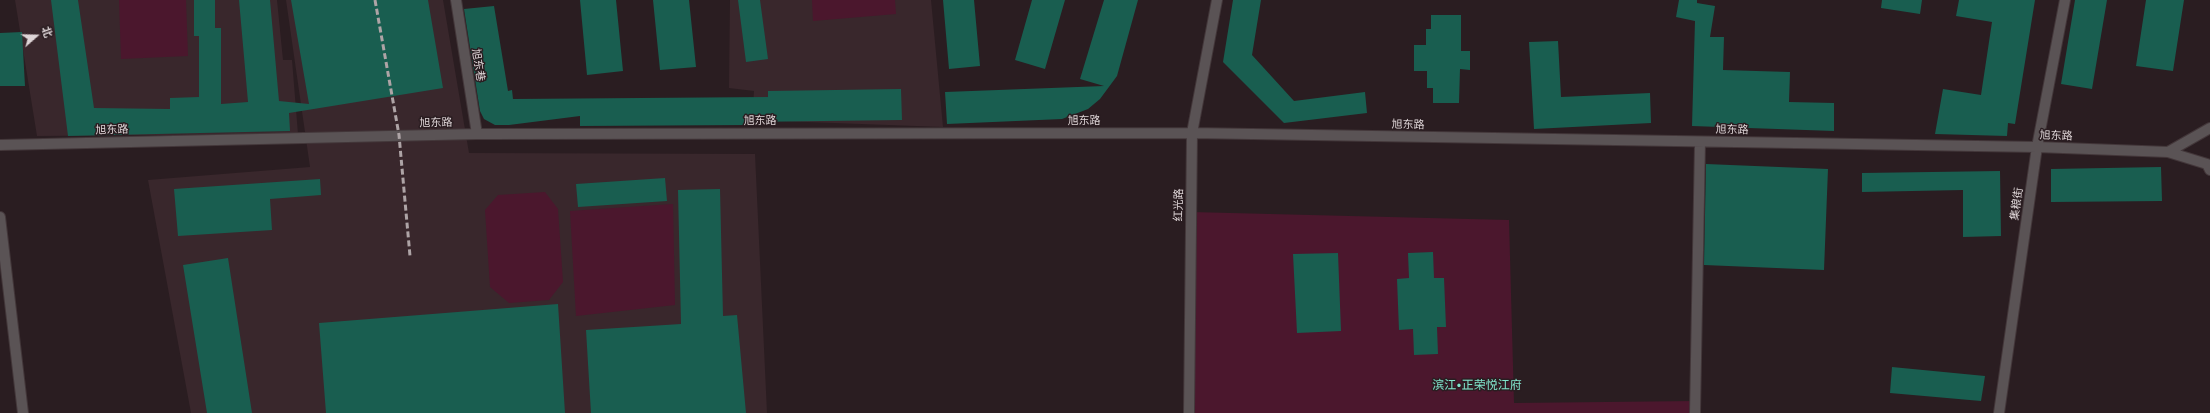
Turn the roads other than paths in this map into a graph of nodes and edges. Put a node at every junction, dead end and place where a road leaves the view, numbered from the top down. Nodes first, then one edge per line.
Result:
1 (456, 0) edge
2 (1217, 0) edge
3 (2065, 0) edge
4 (2210, 128) edge
5 (1192, 133) junction
6 (477, 134) junction
7 (1700, 142) junction
8 (0, 145) edge
9 (2037, 147) junction
10 (2168, 152) junction
11 (2210, 170) edge
12 (0, 217) edge
13 (23, 413) edge
14 (1189, 413) edge
15 (1695, 413) edge
16 (1999, 413) edge

1 - 6 street, 旭东巷
2 - 5 street, 红光路
3 - 9 street, 集粮街
4 - 10 street
5 - 6 street, 旭东路
5 - 7 street, 旭东路
5 - 14 street, 红光路
6 - 8 street, 旭东路
7 - 9 street, 旭东路
7 - 15 street
9 - 10 street, 旭东路
9 - 16 street, 集粮街
10 - 11 street, 旭东路
12 - 13 street

